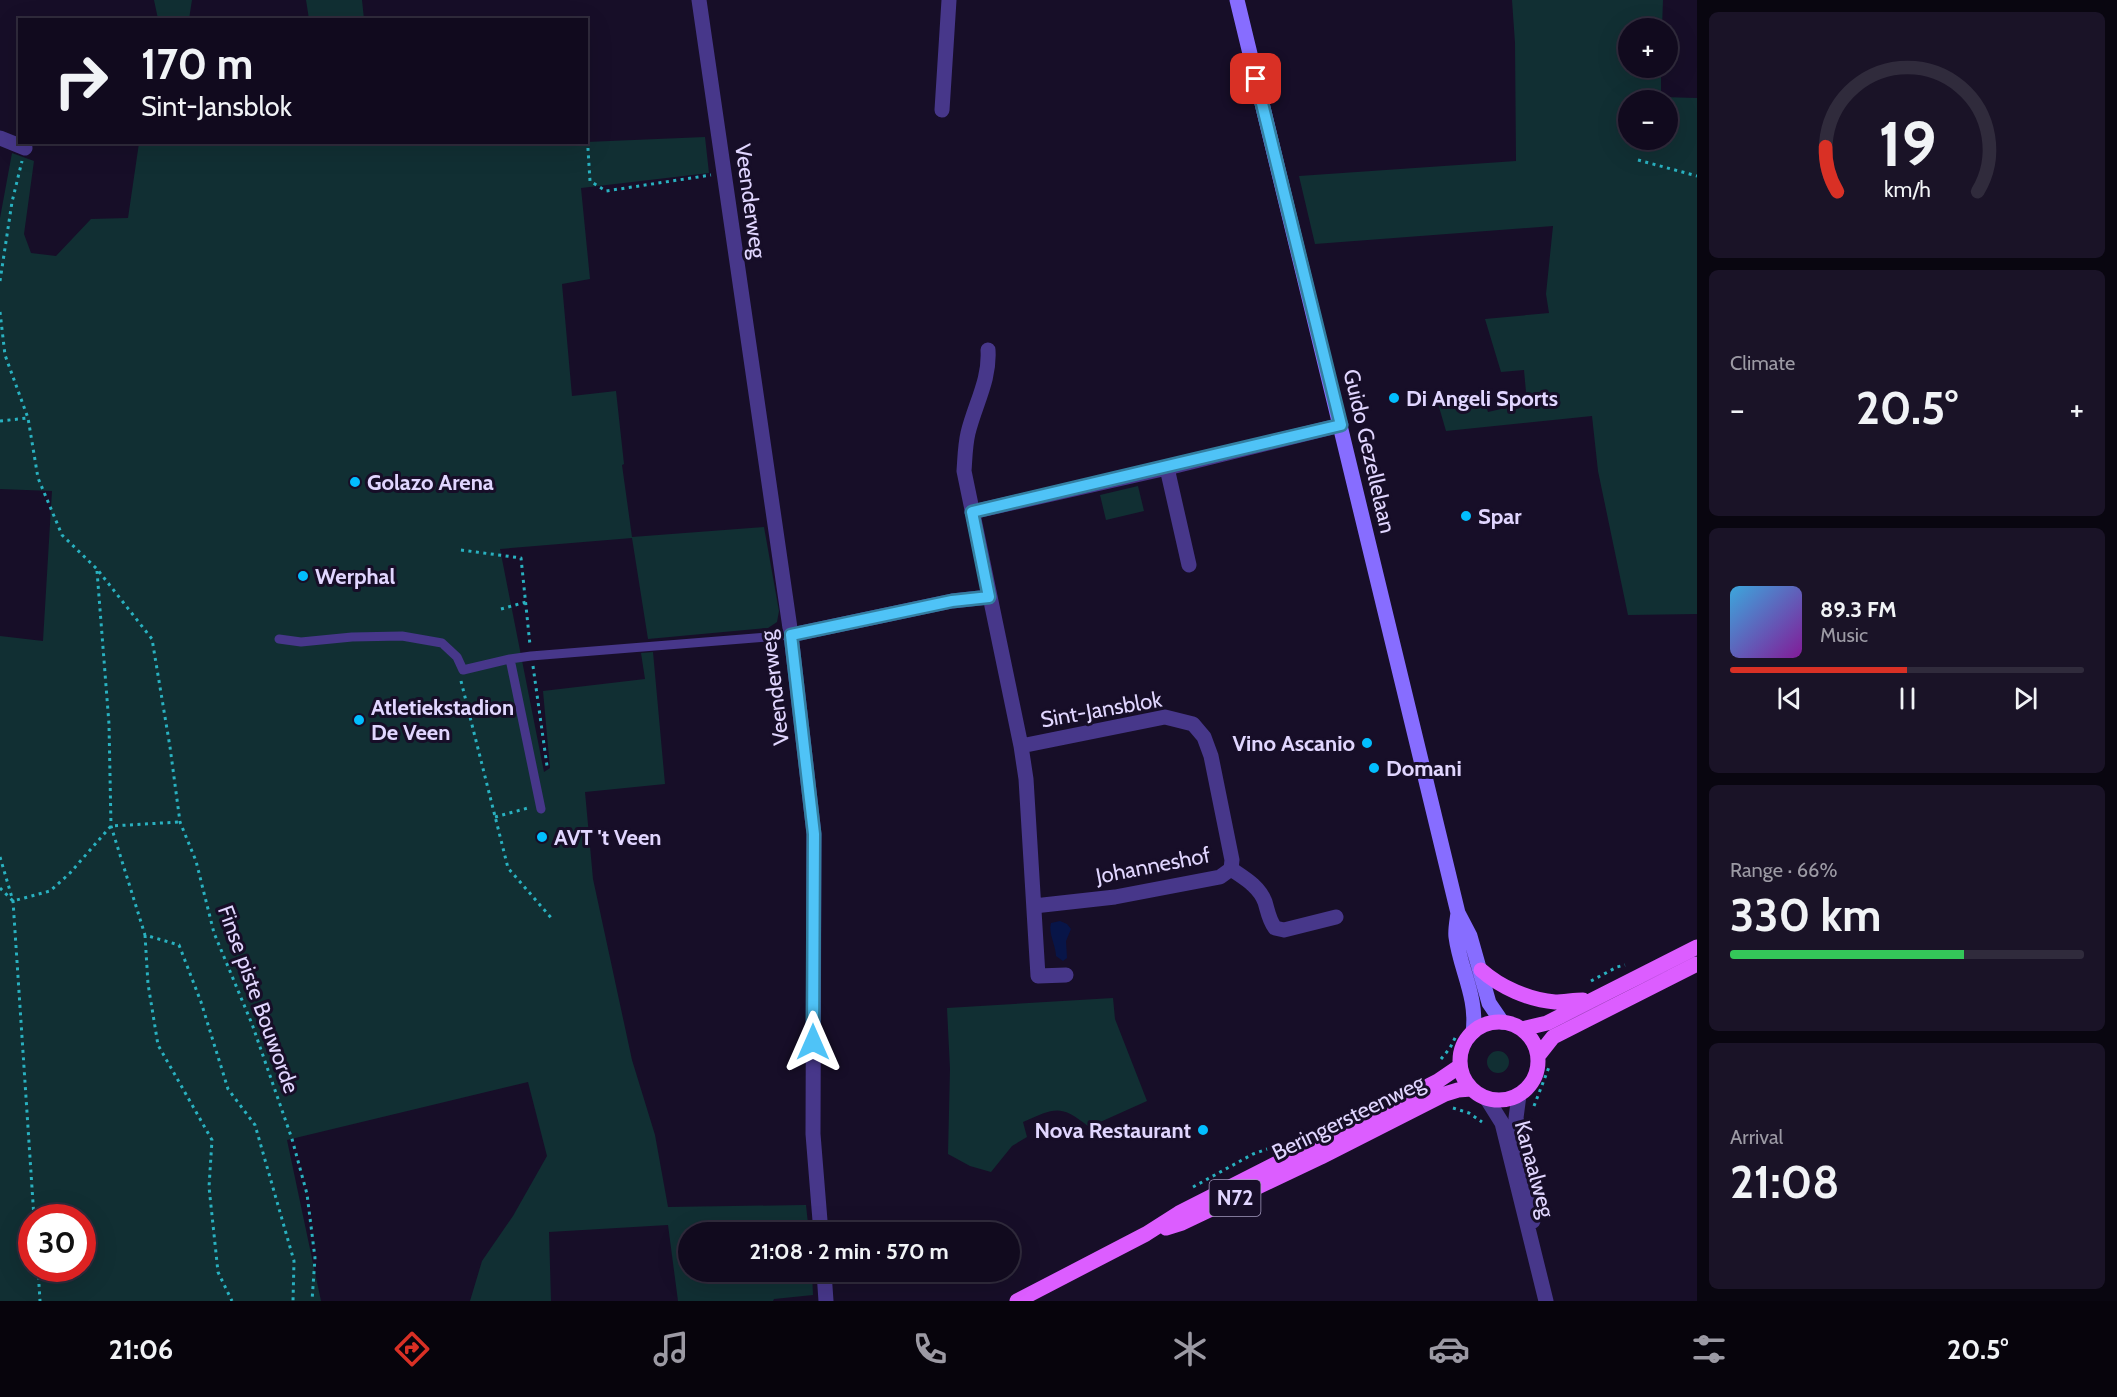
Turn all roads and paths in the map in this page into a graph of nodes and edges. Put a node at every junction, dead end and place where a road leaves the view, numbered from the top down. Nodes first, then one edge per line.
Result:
1 (699, 0) edge
2 (949, 0) edge
3 (1237, 0) edge
4 (942, 110) dead end
5 (0, 138) edge
6 (588, 144) edge
7 (25, 147) joint
8 (1638, 160) dead end
9 (724, 174) junction
10 (1697, 176) edge
11 (0, 281) edge
12 (0, 312) edge
13 (988, 350) dead end
14 (28, 418) junction
15 (0, 421) edge
16 (1341, 425) junction
17 (1167, 468) junction
18 (972, 512) junction
19 (461, 550) dead end
20 (1189, 566) dead end
21 (97, 569) junction
22 (989, 597) junction
23 (525, 602) junction
24 (501, 609) dead end
25 (791, 635) junction
26 (279, 639) dead end
27 (531, 656) junction
28 (510, 658) junction
29 (463, 670) junction
30 (1021, 746) junction
31 (547, 766) dead end
32 (1219, 786) joint
33 (524, 809) dead end
34 (541, 809) dead end
35 (495, 817) junction
36 (180, 822) junction
37 (111, 826) junction
38 (0, 857) edge
39 (1231, 869) junction
40 (0, 888) edge
41 (13, 901) junction
42 (1034, 906) junction
43 (1458, 913) junction
44 (1336, 917) dead end
45 (553, 920) dead end
46 (145, 935) junction
47 (1697, 947) edge
48 (1697, 964) edge
49 (1626, 965) dead end
50 (1481, 970) junction
51 (1066, 975) dead end
52 (1589, 982) dead end
53 (1592, 1000) junction
54 (1502, 1022) junction
55 (1522, 1029) junction
56 (1473, 1032) junction
57 (1538, 1056) junction
58 (1460, 1066) junction
59 (1471, 1089) junction
60 (1519, 1095) junction
61 (1486, 1099) junction
62 (33, 1204) edge
63 (820, 1222) edge
64 (1146, 1234) junction
65 (1536, 1254) junction
66 (39, 1282) edge
67 (825, 1282) edge
68 (40, 1301) edge
69 (232, 1301) edge
70 (293, 1301) edge
71 (312, 1301) edge
72 (826, 1301) edge
73 (1017, 1301) edge
74 (1546, 1301) edge

1 - 9 street, Veenderweg
2 - 4 street
3 - 16 main road, Guido Gezellelaan
5 - 7 street
6 - 9 path
7 - 11 path
8 - 10 path
9 - 25 street, Veenderweg
12 - 14 path
13 - 18 street, Sint-Jansblok
14 - 15 path
14 - 21 path
16 - 17 street
16 - 43 main road, Guido Gezellelaan
17 - 18 street
17 - 20 street
18 - 22 street, Sint-Jansblok
19 - 23 path
21 - 36 path, Finse piste Bouworde
21 - 37 path
22 - 25 street
22 - 30 street, Sint-Jansblok
23 - 24 path
23 - 27 path
25 - 27 lane
25 - 63 street, Veenderweg
26 - 29 lane
27 - 28 lane
27 - 31 path
28 - 29 lane
28 - 34 lane
29 - 35 path
30 - 32 street, Sint-Jansblok
30 - 42 street, Sint-Jansblok
32 - 39 street, Johanneshof
33 - 35 path
35 - 45 path
36 - 37 path
36 - 71 path, Finse piste Bouworde
37 - 41 path
37 - 46 path
38 - 41 path
39 - 42 street, Johanneshof
39 - 44 street
40 - 41 path
41 - 62 path
42 - 51 street
43 - 50 main road, Guido Gezellelaan
43 - 56 main road, Guido Gezellelaan
46 - 69 path
46 - 70 path
47 - 53 main road
48 - 57 main road
49 - 52 path
50 - 53 main road
50 - 54 main road, Guido Gezellelaan
53 - 55 main road
54 - 55 main road
54 - 56 main road
55 - 57 main road
56 - 58 main road
57 - 60 main road
58 - 59 main road
58 - 64 main road, Beringersteenweg / N72
59 - 61 main road
59 - 64 main road, Beringersteenweg / N72
60 - 61 main road
60 - 65 street, Kanaalweg
61 - 65 street, Kanaalweg
64 - 73 main road, Beringersteenweg / N72
65 - 74 street, Kanaalweg
66 - 68 path
67 - 72 street

